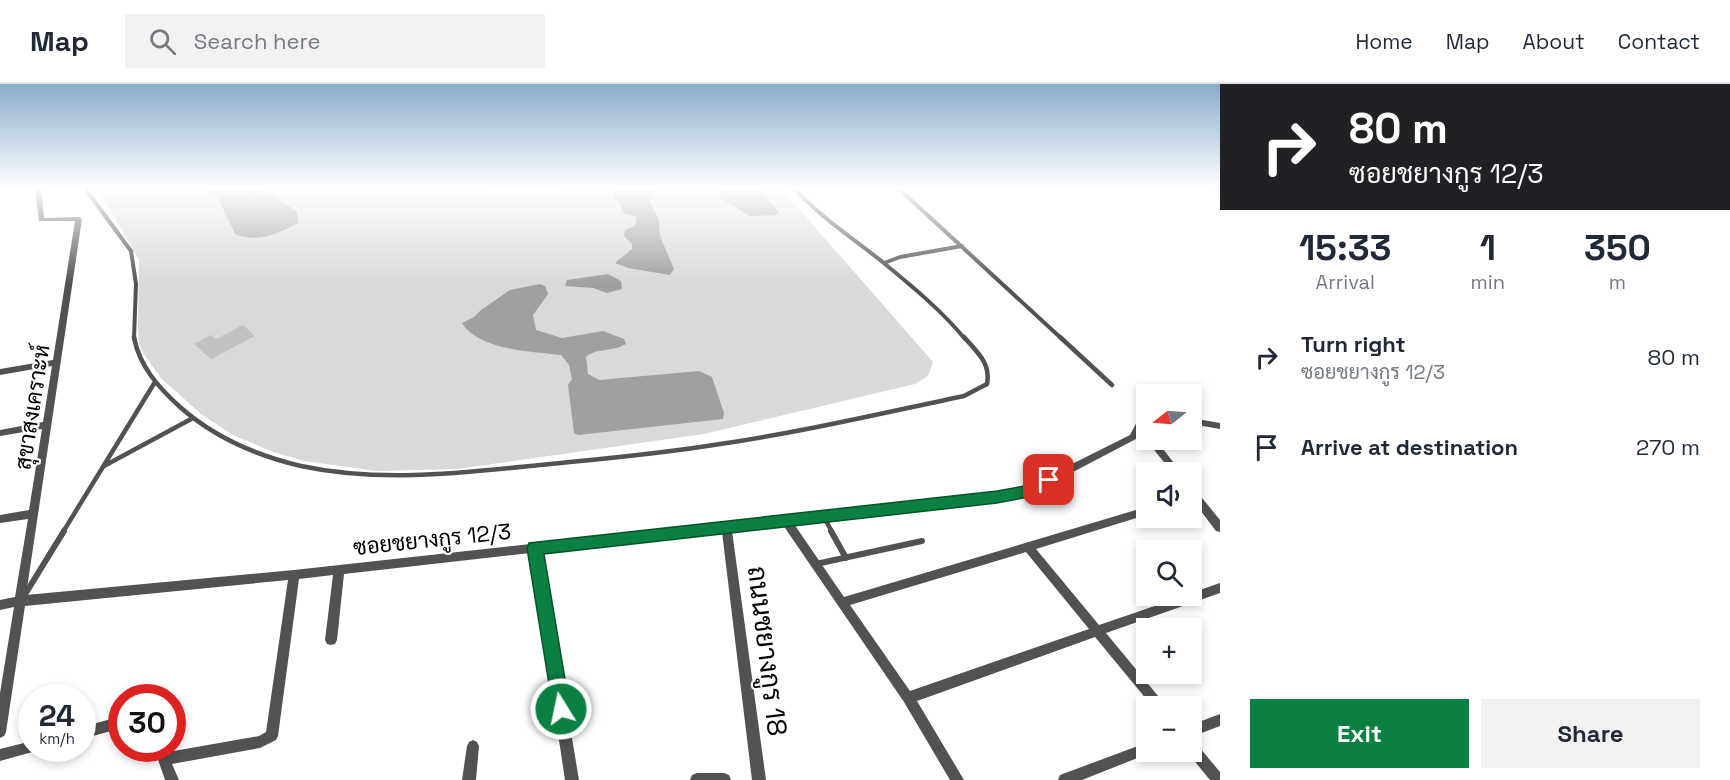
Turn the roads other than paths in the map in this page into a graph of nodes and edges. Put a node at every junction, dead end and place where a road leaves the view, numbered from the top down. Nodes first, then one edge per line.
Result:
1 (79, 219) edge
2 (108, 219) edge
3 (826, 219) edge
4 (933, 219) edge
5 (962, 246) junction
6 (884, 263) junction
7 (58, 362) junction
8 (0, 372) edge
9 (155, 382) junction
10 (1112, 385) dead end
11 (193, 418) junction
12 (1202, 423) edge
13 (47, 425) junction
14 (1220, 426) edge
15 (0, 433) edge
16 (1136, 435) edge
17 (1159, 450) edge
18 (1169, 462) edge
19 (102, 467) junction
20 (1202, 507) edge
21 (33, 514) junction
22 (1136, 514) edge
23 (824, 517) junction
24 (0, 519) edge
25 (786, 521) junction
26 (726, 527) junction
27 (1220, 528) edge
28 (922, 541) dead end
29 (1028, 547) junction
30 (535, 548) junction
31 (846, 558) junction
32 (816, 564) junction
33 (339, 569) junction
34 (294, 575) junction
35 (1220, 588) edge
36 (21, 601) junction
37 (843, 602) junction
38 (0, 605) edge
39 (1098, 632) junction
40 (331, 640) dead end
41 (1151, 696) edge
42 (908, 698) junction
43 (1220, 720) edge
44 (1, 726) edge
45 (1202, 727) edge
46 (473, 747) dead end
47 (18, 750) edge
48 (186, 751) edge
49 (1136, 753) edge
50 (0, 755) edge
51 (1202, 760) edge
52 (166, 762) edge
53 (172, 780) edge
54 (469, 780) edge
55 (572, 780) edge
56 (697, 780) edge
57 (724, 780) edge
58 (759, 780) edge
59 (957, 780) edge
60 (1065, 780) edge
61 (1218, 780) edge

1 - 7 street, สุขาสงเคราะห์
2 - 9 lane
3 - 6 lane
4 - 5 lane
5 - 6 lane
5 - 10 lane
6 - 11 lane
7 - 8 street
7 - 13 street, สุขาสงเคราะห์
9 - 11 lane
9 - 19 lane
11 - 19 lane
12 - 14 street
13 - 15 street
13 - 21 street, สุขาสงเคราะห์
16 - 23 street, ซอยชยางกูร 12/3
17 - 18 street
19 - 36 lane
20 - 27 street
21 - 24 street
21 - 36 street, สุขาสงเคราะห์
22 - 29 street
23 - 25 street, ซอยชยางกูร 12/3
23 - 31 lane
25 - 26 street, ซอยชยางกูร 12/3
25 - 32 street
26 - 30 street, ซอยชยางกูร 12/3
26 - 58 street, ถนนชยางกูร 18
28 - 31 lane
29 - 37 street
29 - 39 street
30 - 33 street, ซอยชยางกูร 12/3
30 - 55 street
31 - 32 lane
32 - 37 street
33 - 34 street, ซอยชยางกูร 12/3
33 - 40 street
34 - 36 street, ซอยชยางกูร 12/3
34 - 48 street
35 - 39 street
36 - 38 street, ซอยชยางกูร 12/3
36 - 44 street, สุขาสงเคราะห์
37 - 42 street
39 - 41 street
39 - 42 street
42 - 59 street
43 - 45 street
46 - 54 street
47 - 50 street
49 - 60 street
51 - 61 street
52 - 53 street
56 - 57 street

